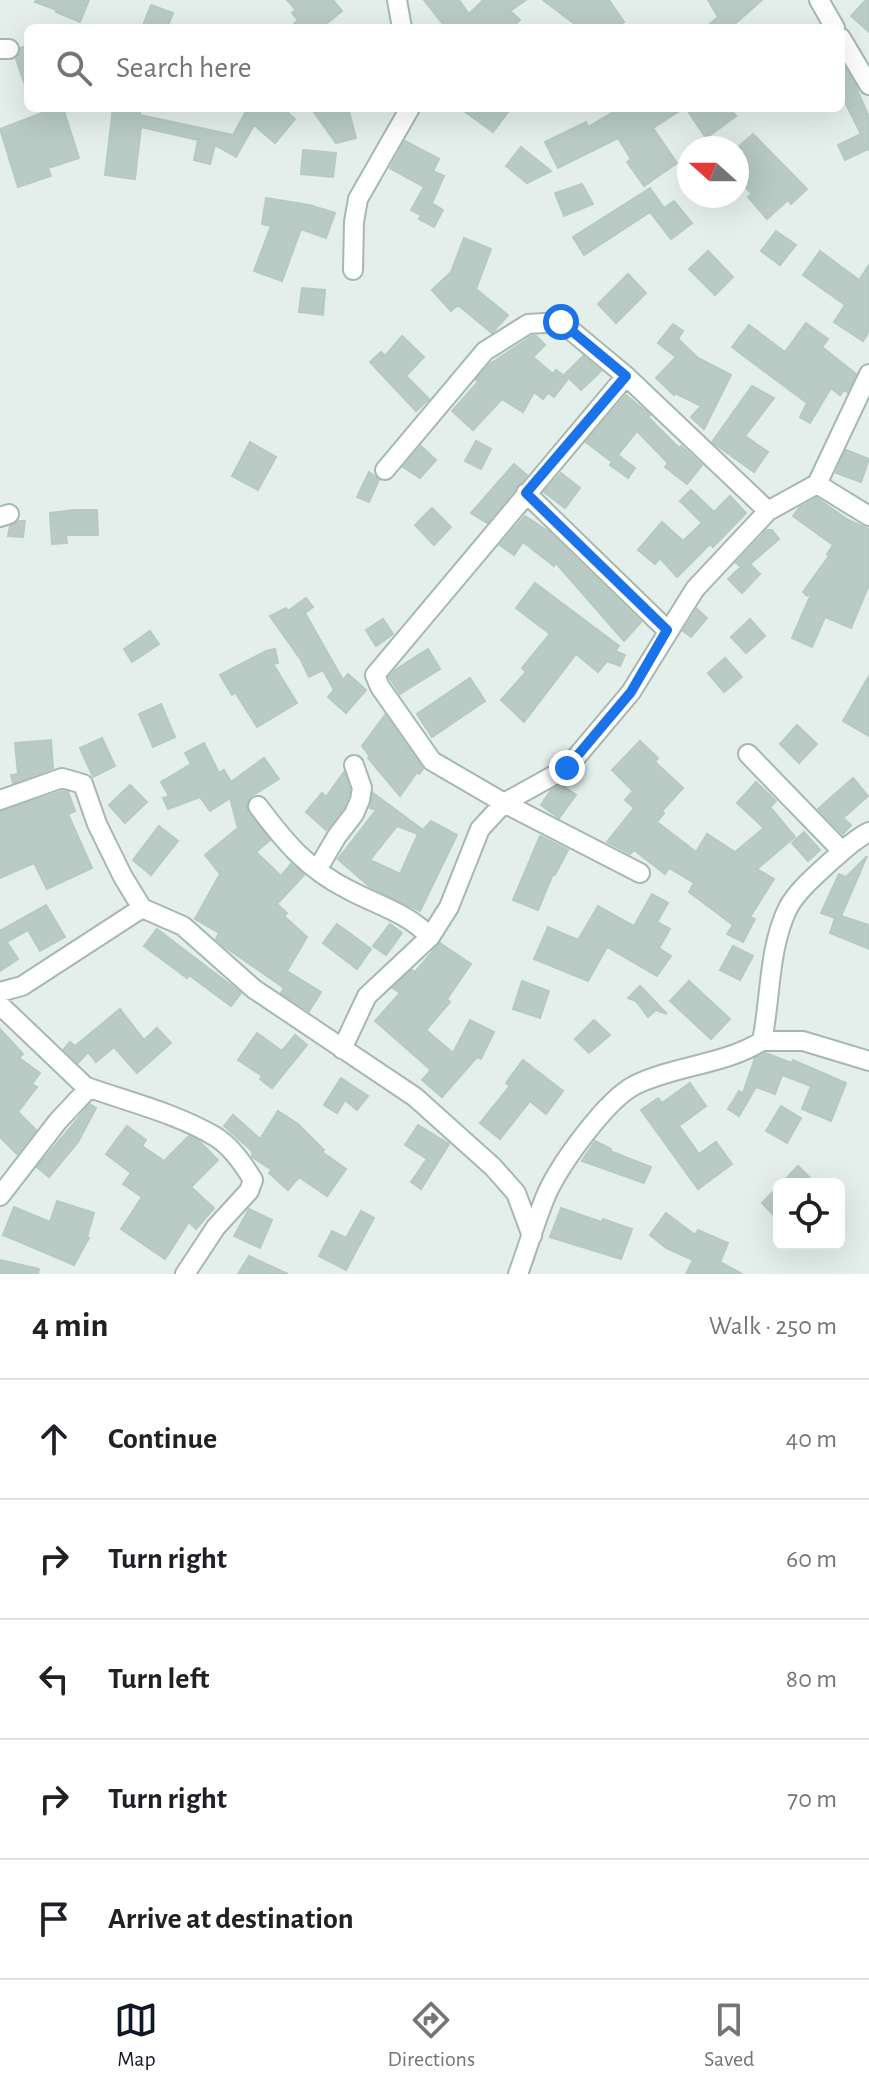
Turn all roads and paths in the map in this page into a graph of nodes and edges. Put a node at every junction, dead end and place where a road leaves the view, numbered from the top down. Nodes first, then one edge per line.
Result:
1 (397, 0) edge
2 (819, 0) edge
3 (401, 24) edge
4 (833, 24) edge
5 (845, 45) edge
6 (869, 85) edge
7 (408, 112) edge
8 (353, 270) dead end
9 (869, 374) edge
10 (626, 376) junction
11 (385, 470) dead end
12 (817, 484) junction
13 (526, 493) junction
14 (768, 511) junction
15 (869, 516) edge
16 (667, 630) junction
17 (748, 754) dead end
18 (354, 765) dead end
19 (0, 800) edge
20 (504, 803) junction
21 (258, 806) dead end
22 (869, 832) edge
23 (842, 851) junction
24 (317, 870) junction
25 (640, 873) dead end
26 (142, 908) junction
27 (430, 937) junction
28 (0, 992) edge
29 (0, 1005) edge
30 (762, 1041) junction
31 (342, 1049) junction
32 (869, 1061) edge
33 (87, 1087) junction
34 (0, 1196) edge
35 (532, 1236) junction
36 (185, 1274) edge
37 (518, 1274) edge

1 - 3 street
2 - 4 street
5 - 6 street
7 - 8 street
9 - 12 street
10 - 11 street
10 - 13 street
10 - 14 street
12 - 14 street
12 - 15 street
13 - 16 street
13 - 20 street
14 - 16 street
16 - 20 street
17 - 23 street
18 - 24 street
19 - 26 street
20 - 25 street
20 - 27 street
21 - 24 street
22 - 23 street
23 - 30 street
24 - 27 street
26 - 28 street
26 - 31 street
27 - 31 street
29 - 33 street
30 - 32 street
30 - 35 street
31 - 35 street
33 - 34 street
33 - 36 street
35 - 37 street

